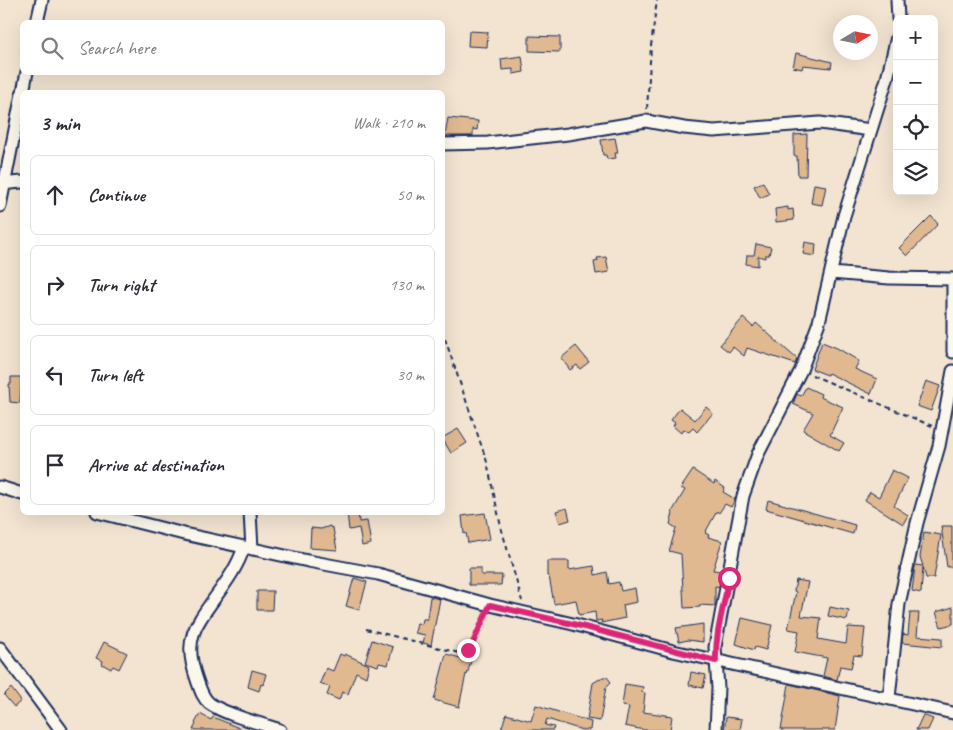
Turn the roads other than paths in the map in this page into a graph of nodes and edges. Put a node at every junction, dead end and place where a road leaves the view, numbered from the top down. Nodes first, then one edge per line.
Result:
1 (42, 0) edge
2 (896, 0) edge
3 (898, 15) edge
4 (37, 20) edge
5 (893, 54) edge
6 (26, 75) edge
7 (24, 90) edge
8 (20, 107) edge
9 (871, 130) junction
10 (445, 144) edge
11 (20, 182) edge
12 (3, 184) edge
13 (0, 206) edge
14 (832, 273) junction
15 (953, 279) edge
16 (953, 352) edge
17 (953, 371) edge
18 (0, 487) edge
19 (20, 493) edge
20 (110, 515) edge
21 (250, 515) edge
22 (248, 548) junction
23 (0, 648) edge
24 (716, 661) junction
25 (889, 698) junction
26 (953, 713) edge
27 (61, 730) edge
28 (280, 730) edge
29 (716, 730) edge

1 - 4 street
2 - 3 street
5 - 9 street
6 - 7 street
8 - 12 street
9 - 10 street
9 - 14 street
11 - 12 street
12 - 13 street
14 - 15 street
14 - 24 street
15 - 16 street
17 - 25 street
18 - 19 street
20 - 22 street
21 - 22 street
22 - 24 street
22 - 28 street
23 - 27 street
24 - 25 street
24 - 29 street
25 - 26 street

